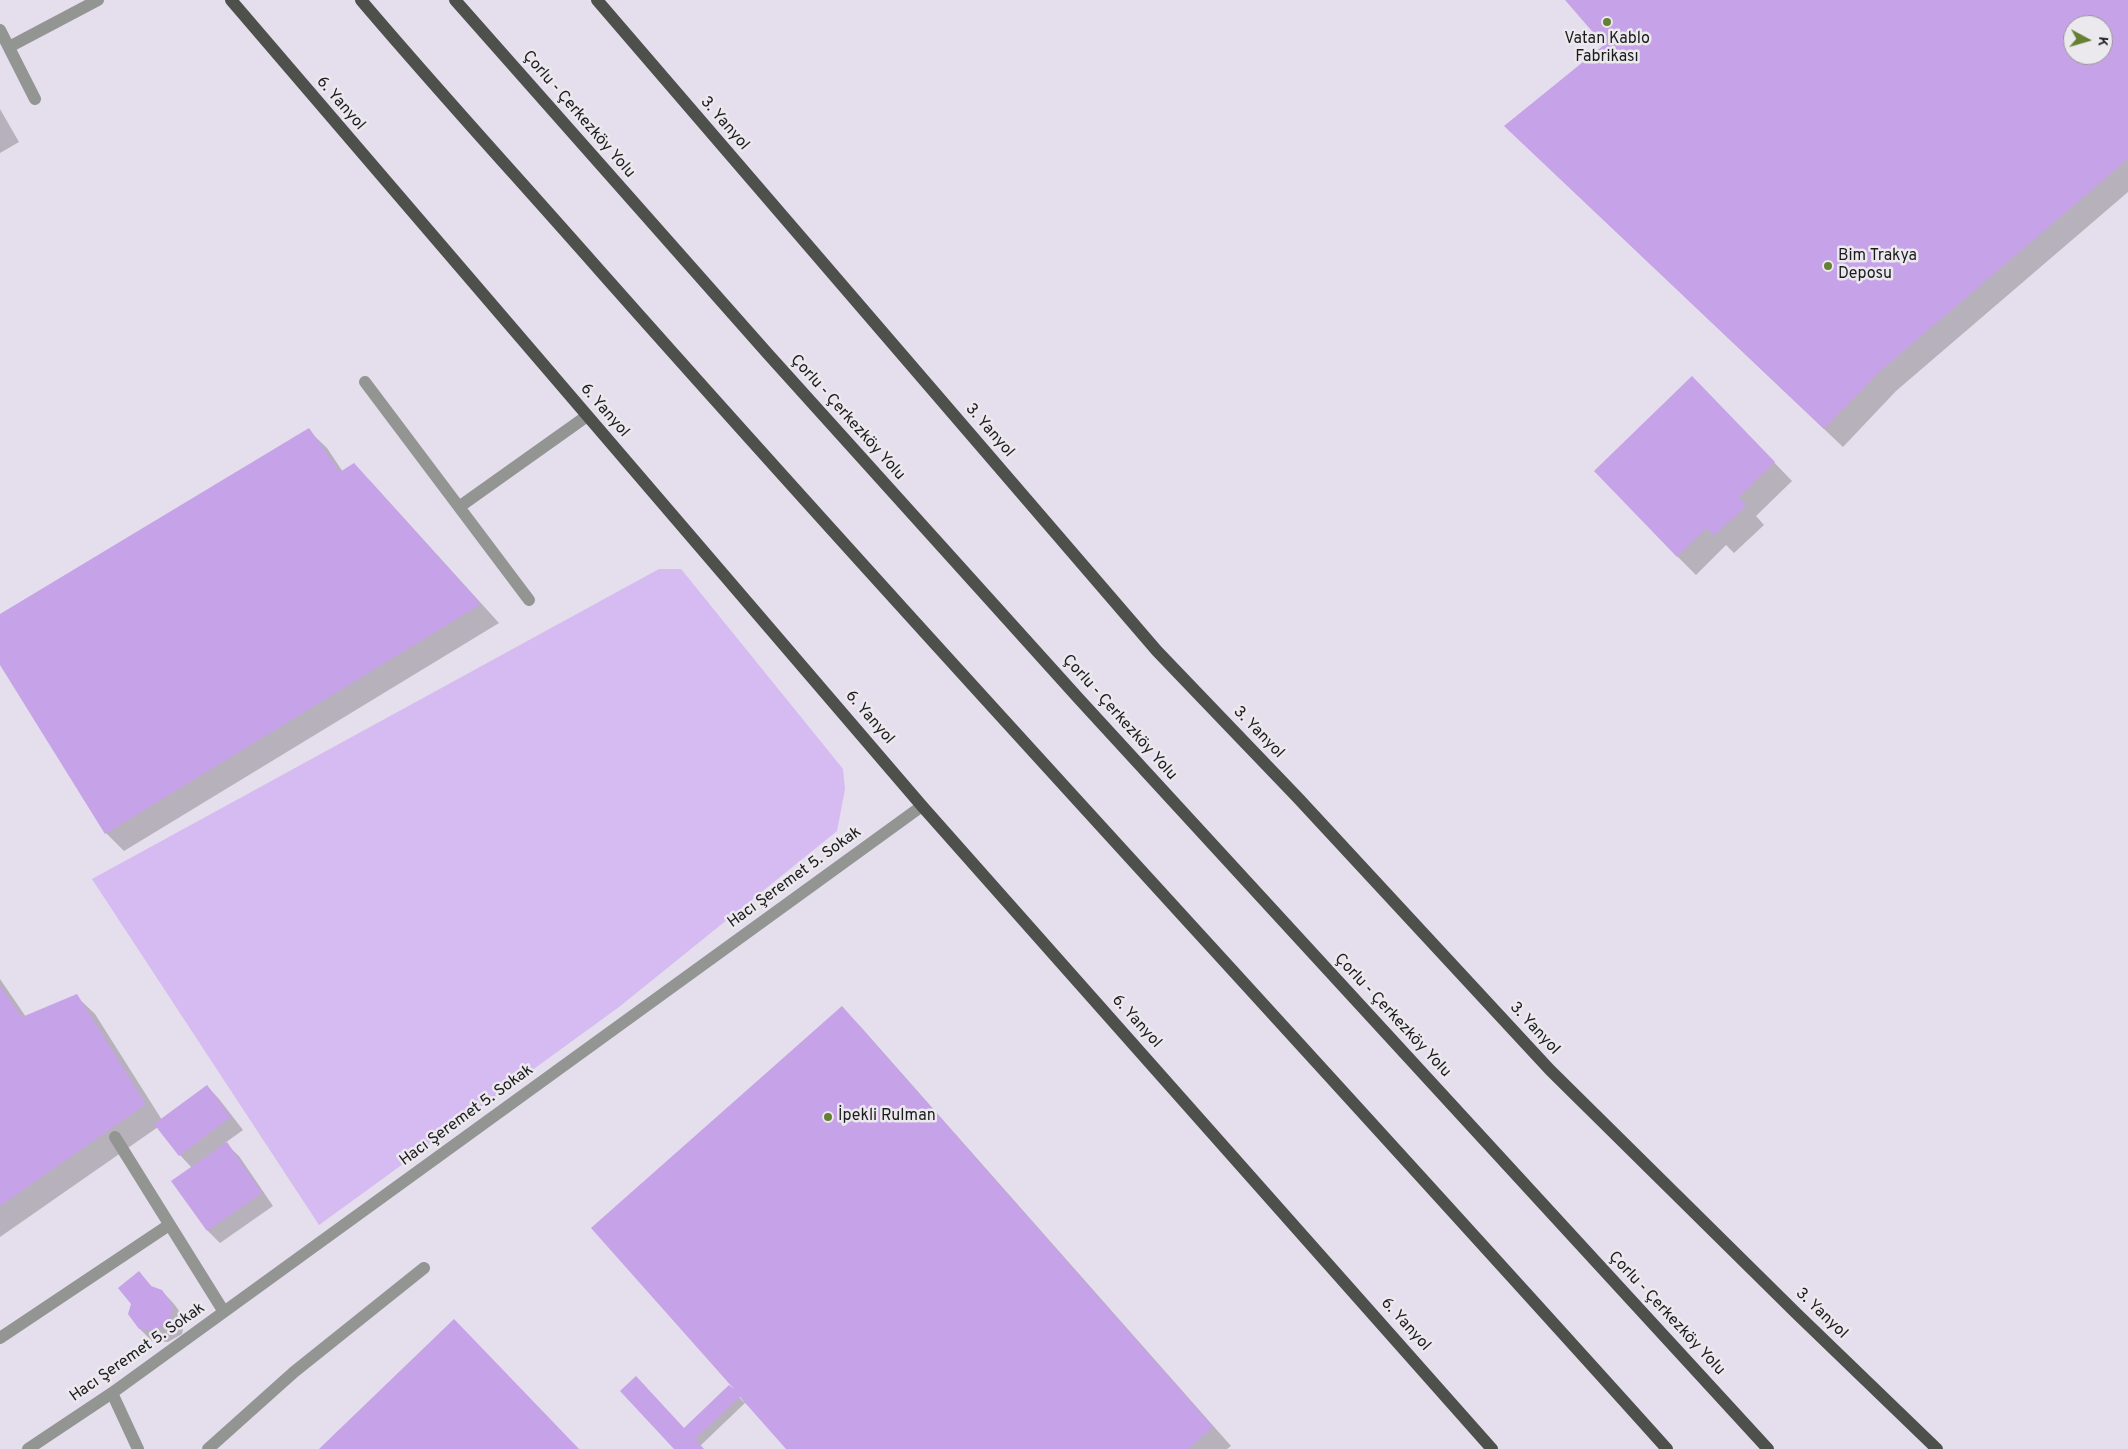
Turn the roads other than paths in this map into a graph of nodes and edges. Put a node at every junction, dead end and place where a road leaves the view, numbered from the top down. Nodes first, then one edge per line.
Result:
1 (98, 0) edge
2 (230, 0) edge
3 (361, 0) edge
4 (455, 0) edge
5 (597, 0) edge
6 (0, 30) edge
7 (9, 48) junction
8 (35, 99) dead end
9 (365, 382) dead end
10 (587, 416) junction
11 (459, 507) junction
12 (529, 600) dead end
13 (922, 806) junction
14 (115, 1137) dead end
15 (169, 1225) junction
16 (424, 1268) dead end
17 (224, 1312) junction
18 (0, 1338) edge
19 (112, 1393) junction
20 (28, 1449) edge
21 (138, 1449) edge
22 (208, 1449) edge
23 (1492, 1449) edge
24 (1667, 1449) edge
25 (1768, 1449) edge
26 (1937, 1449) edge

1 - 7 street
2 - 10 main road, 6. Yanyol
3 - 24 main road
4 - 25 main road, Çorlu - Çerkezköy Yolu
5 - 26 main road, 3. Yanyol
6 - 7 street
7 - 8 street
9 - 11 street
10 - 11 street
10 - 13 main road, 6. Yanyol
11 - 12 street
13 - 17 street, Hacı Şeremet 5. Sokak
13 - 23 main road, 6. Yanyol
14 - 15 street
15 - 17 street
15 - 18 street
16 - 22 street
17 - 19 street, Hacı Şeremet 5. Sokak
19 - 20 street, Hacı Şeremet 5. Sokak
19 - 21 street

